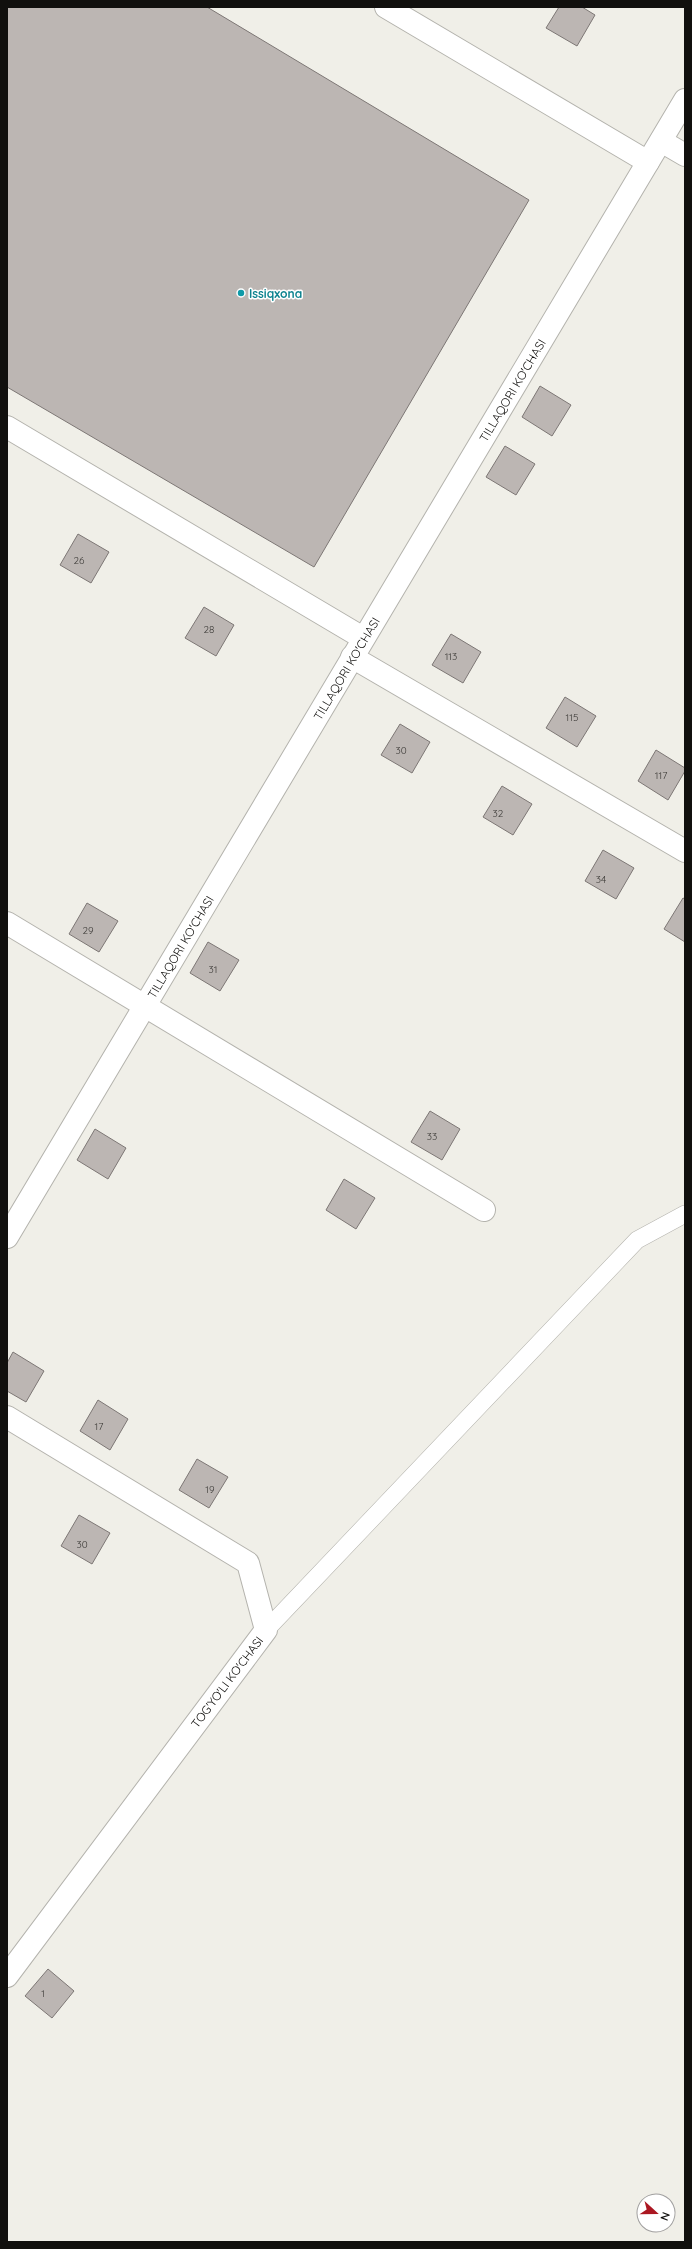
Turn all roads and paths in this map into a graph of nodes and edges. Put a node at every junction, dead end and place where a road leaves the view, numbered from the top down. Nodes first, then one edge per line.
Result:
1 (386, 7) edge
2 (685, 100) edge
3 (661, 141) junction
4 (685, 155) edge
5 (648, 162) junction
6 (7, 427) edge
7 (364, 638) junction
8 (352, 657) junction
9 (685, 851) edge
10 (7, 923) edge
11 (144, 1005) junction
12 (484, 1210) dead end
13 (685, 1214) edge
14 (7, 1237) edge
15 (7, 1417) edge
16 (266, 1630) junction
17 (7, 1976) edge

1 - 5 street
2 - 3 street, TILLAQORI KO'CHASI
3 - 4 street
3 - 5 street, TILLAQORI KO'CHASI
5 - 7 street, TILLAQORI KO'CHASI
6 - 7 street
7 - 8 street, TILLAQORI KO'CHASI
8 - 9 street
8 - 11 street, TILLAQORI KO'CHASI
10 - 11 street
11 - 12 street
11 - 14 street, TILLAQORI KO'CHASI
13 - 16 lane
15 - 16 street, TOG'YO'LI KO'CHASI
16 - 17 street, TOG'YO'LI KO'CHASI

